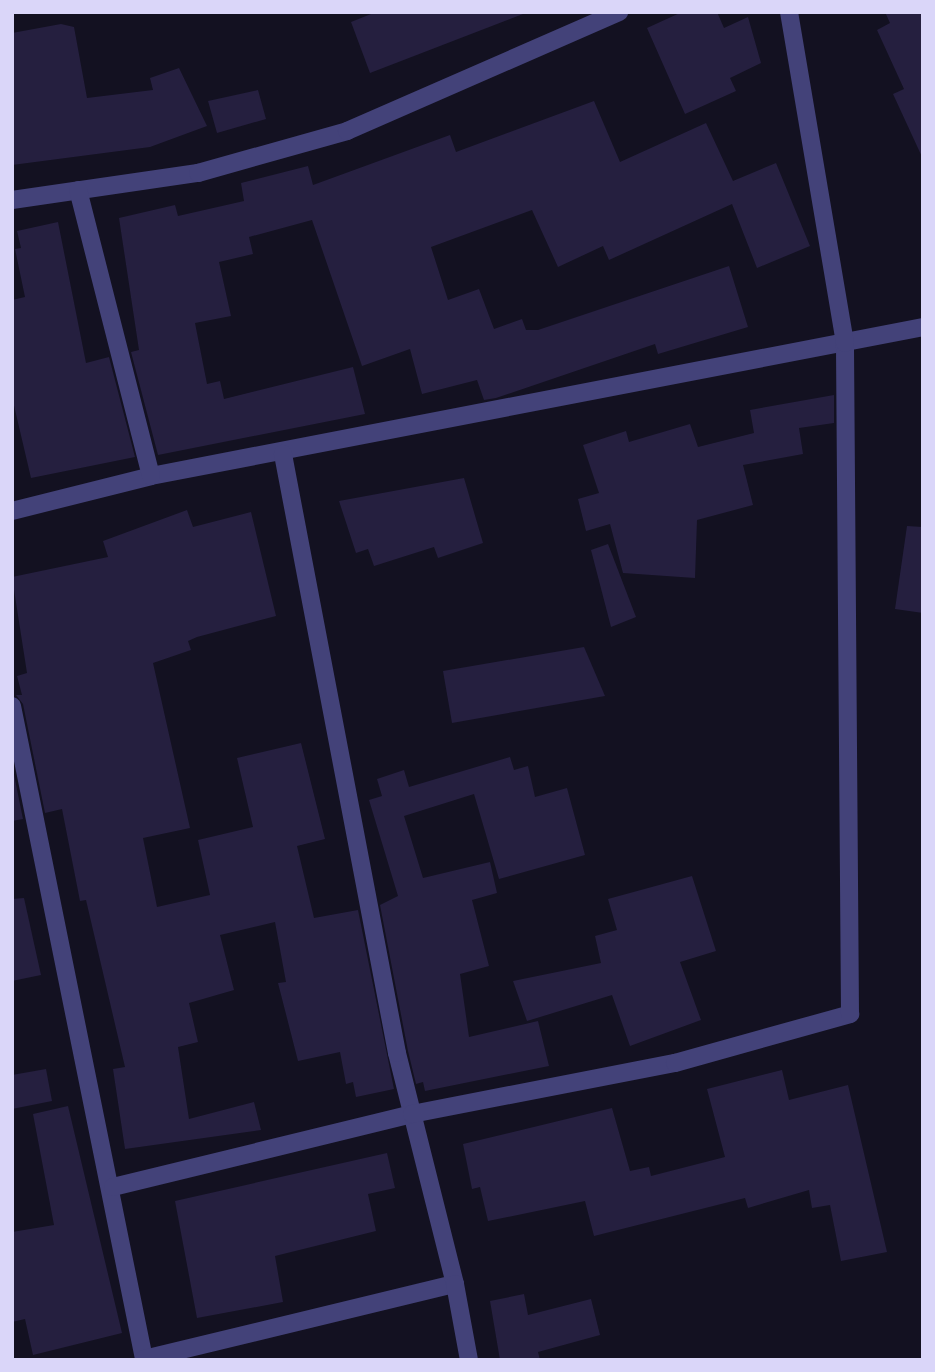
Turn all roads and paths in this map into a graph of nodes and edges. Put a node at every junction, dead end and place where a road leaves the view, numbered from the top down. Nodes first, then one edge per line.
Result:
1 (619, 12) edge
2 (789, 12) edge
3 (78, 190) junction
4 (12, 200) edge
5 (923, 327) edge
6 (845, 343) junction
7 (283, 454) junction
8 (151, 476) junction
9 (12, 511) edge
10 (12, 706) edge
11 (412, 1114) junction
12 (113, 1187) junction
13 (455, 1284) junction
14 (470, 1360) edge

1 - 3 street
2 - 6 street
3 - 4 street
3 - 8 street
5 - 6 street
6 - 7 street
6 - 11 street
7 - 8 street
7 - 11 street
8 - 9 street
10 - 12 street
11 - 12 street
11 - 13 street
12 - 13 street
13 - 14 street

